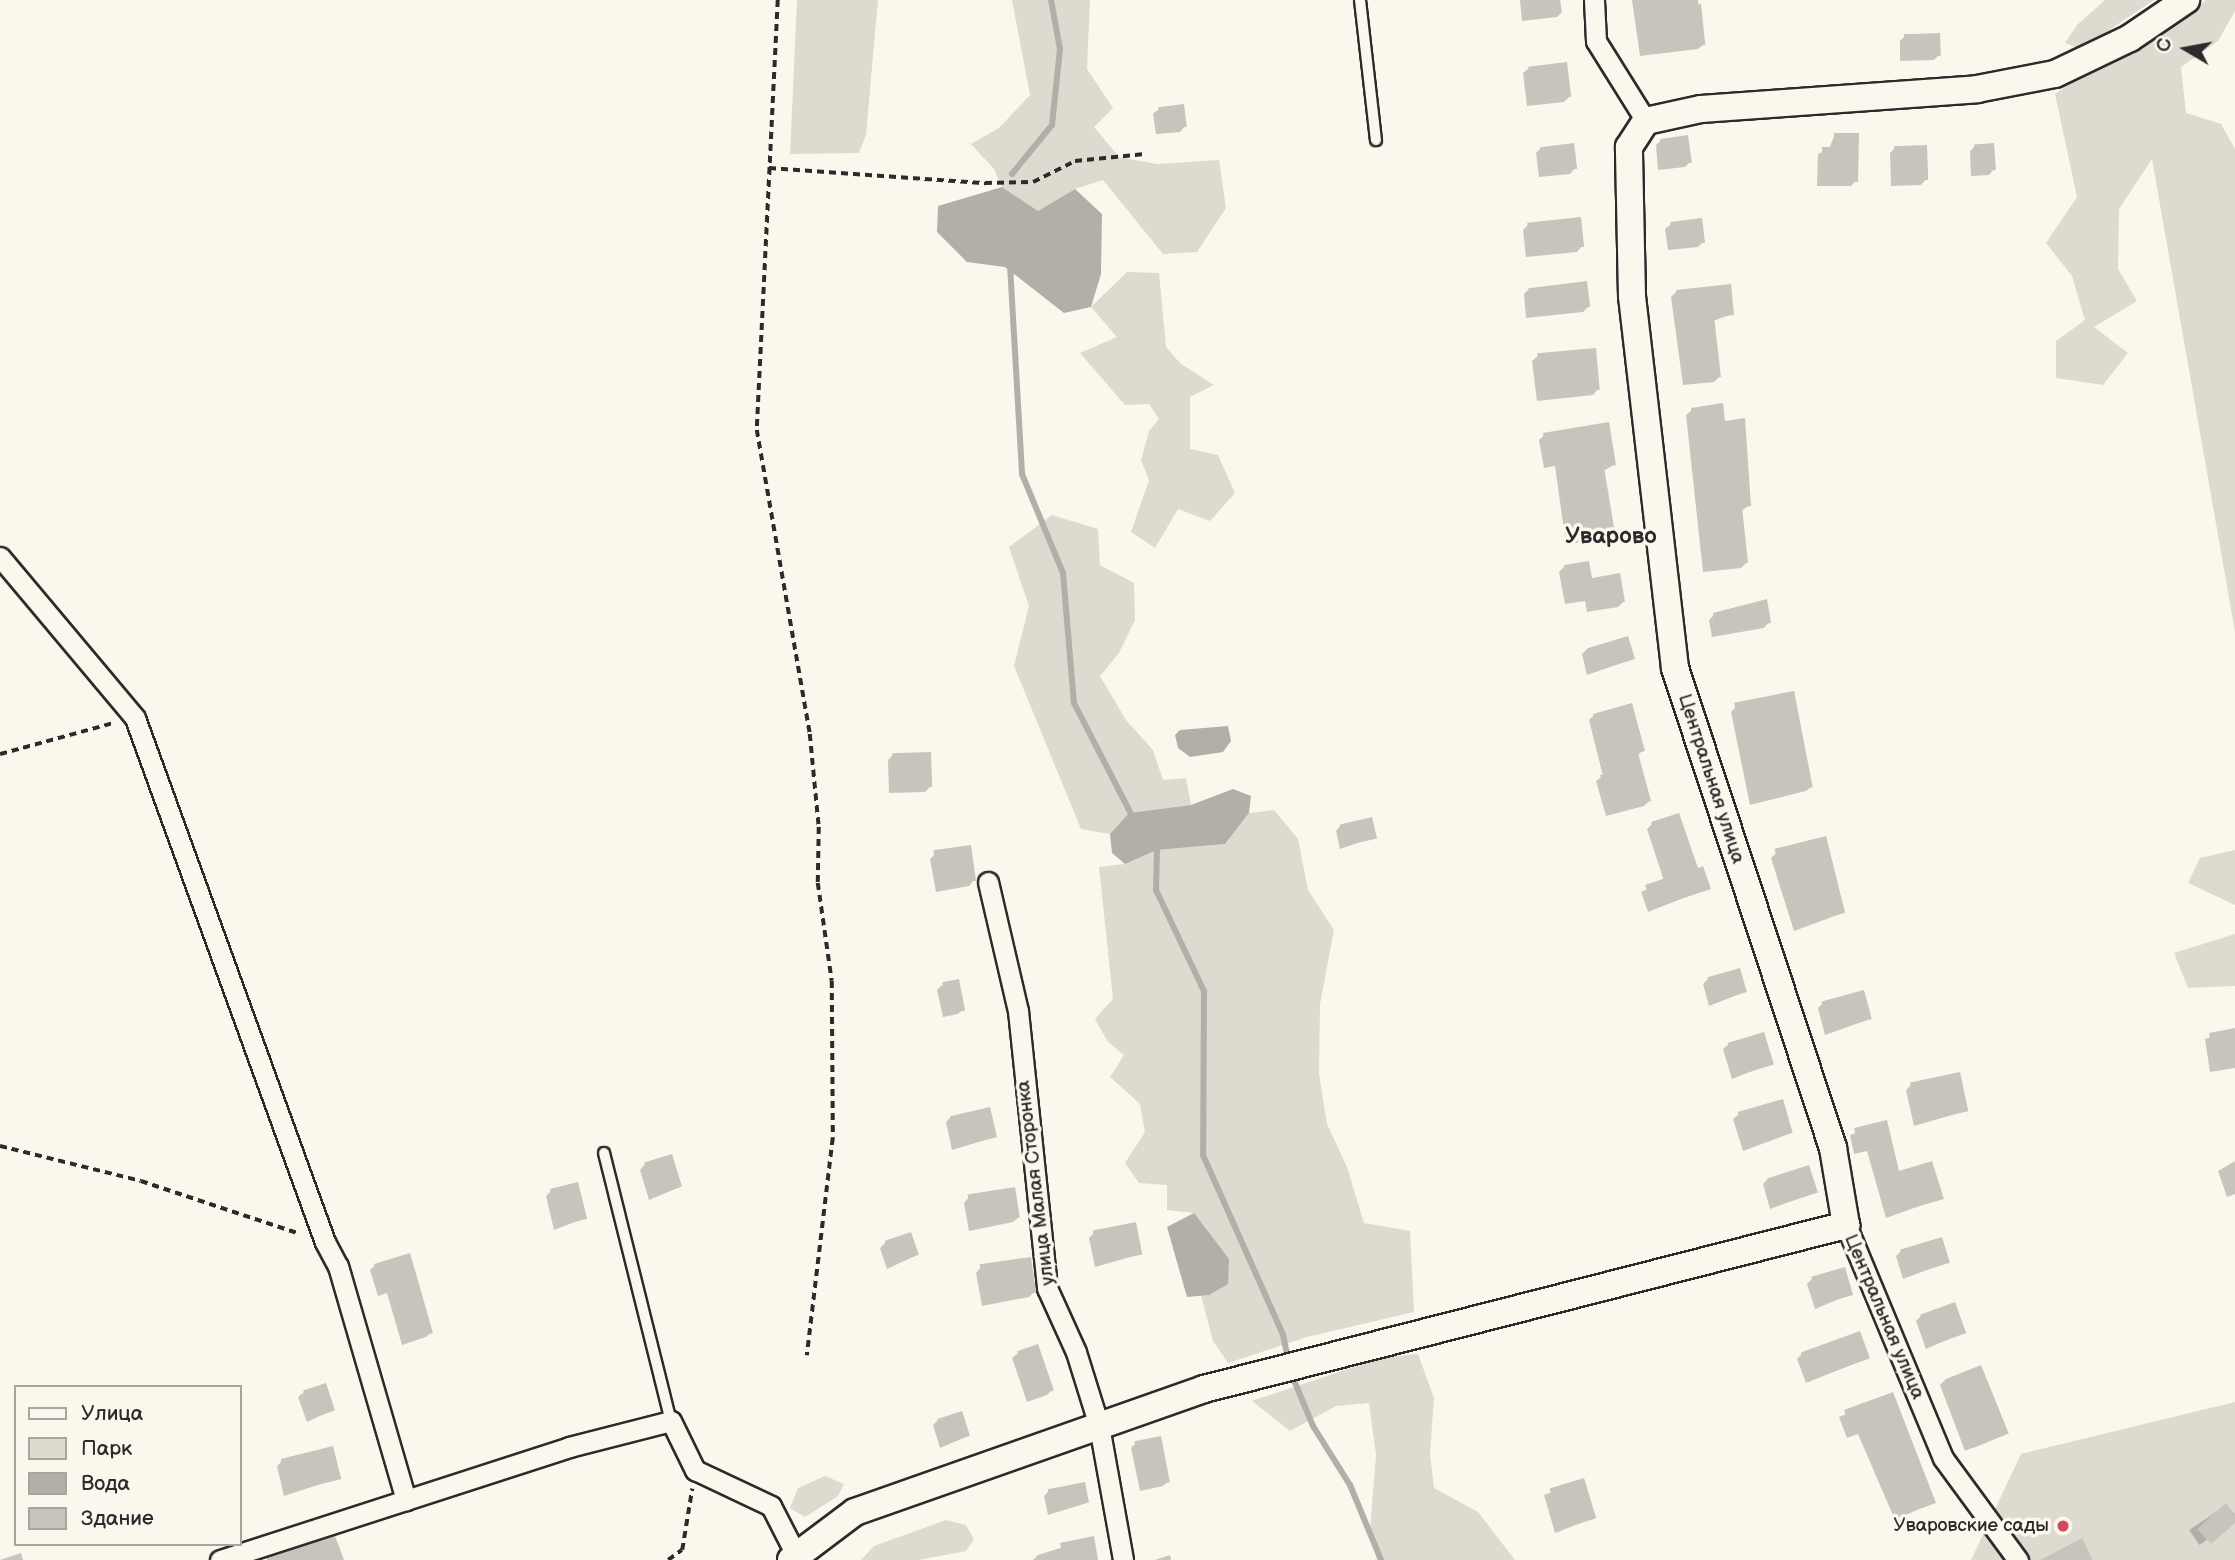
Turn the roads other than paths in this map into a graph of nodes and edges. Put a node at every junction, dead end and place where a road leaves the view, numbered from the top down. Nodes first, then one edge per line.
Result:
1 (1360, 0) edge
2 (1594, 0) edge
3 (2186, 0) edge
4 (1646, 121) junction
5 (1376, 140) dead end
6 (0, 557) edge
7 (988, 882) dead end
8 (604, 1153) dead end
9 (1846, 1225) junction
10 (671, 1421) junction
11 (1099, 1426) junction
12 (406, 1500) junction
13 (793, 1557) edge
14 (220, 1560) edge
15 (1123, 1560) edge
16 (2018, 1560) edge

1 - 5 lane
2 - 4 street
3 - 4 street
4 - 9 street, Центральная улица
6 - 12 street
7 - 11 street, улица Малая Сторонка
8 - 10 lane
9 - 11 street
9 - 16 street, Центральная улица
10 - 12 street
10 - 13 street
11 - 13 street
11 - 15 street, улица Малая Сторонка
12 - 14 street

